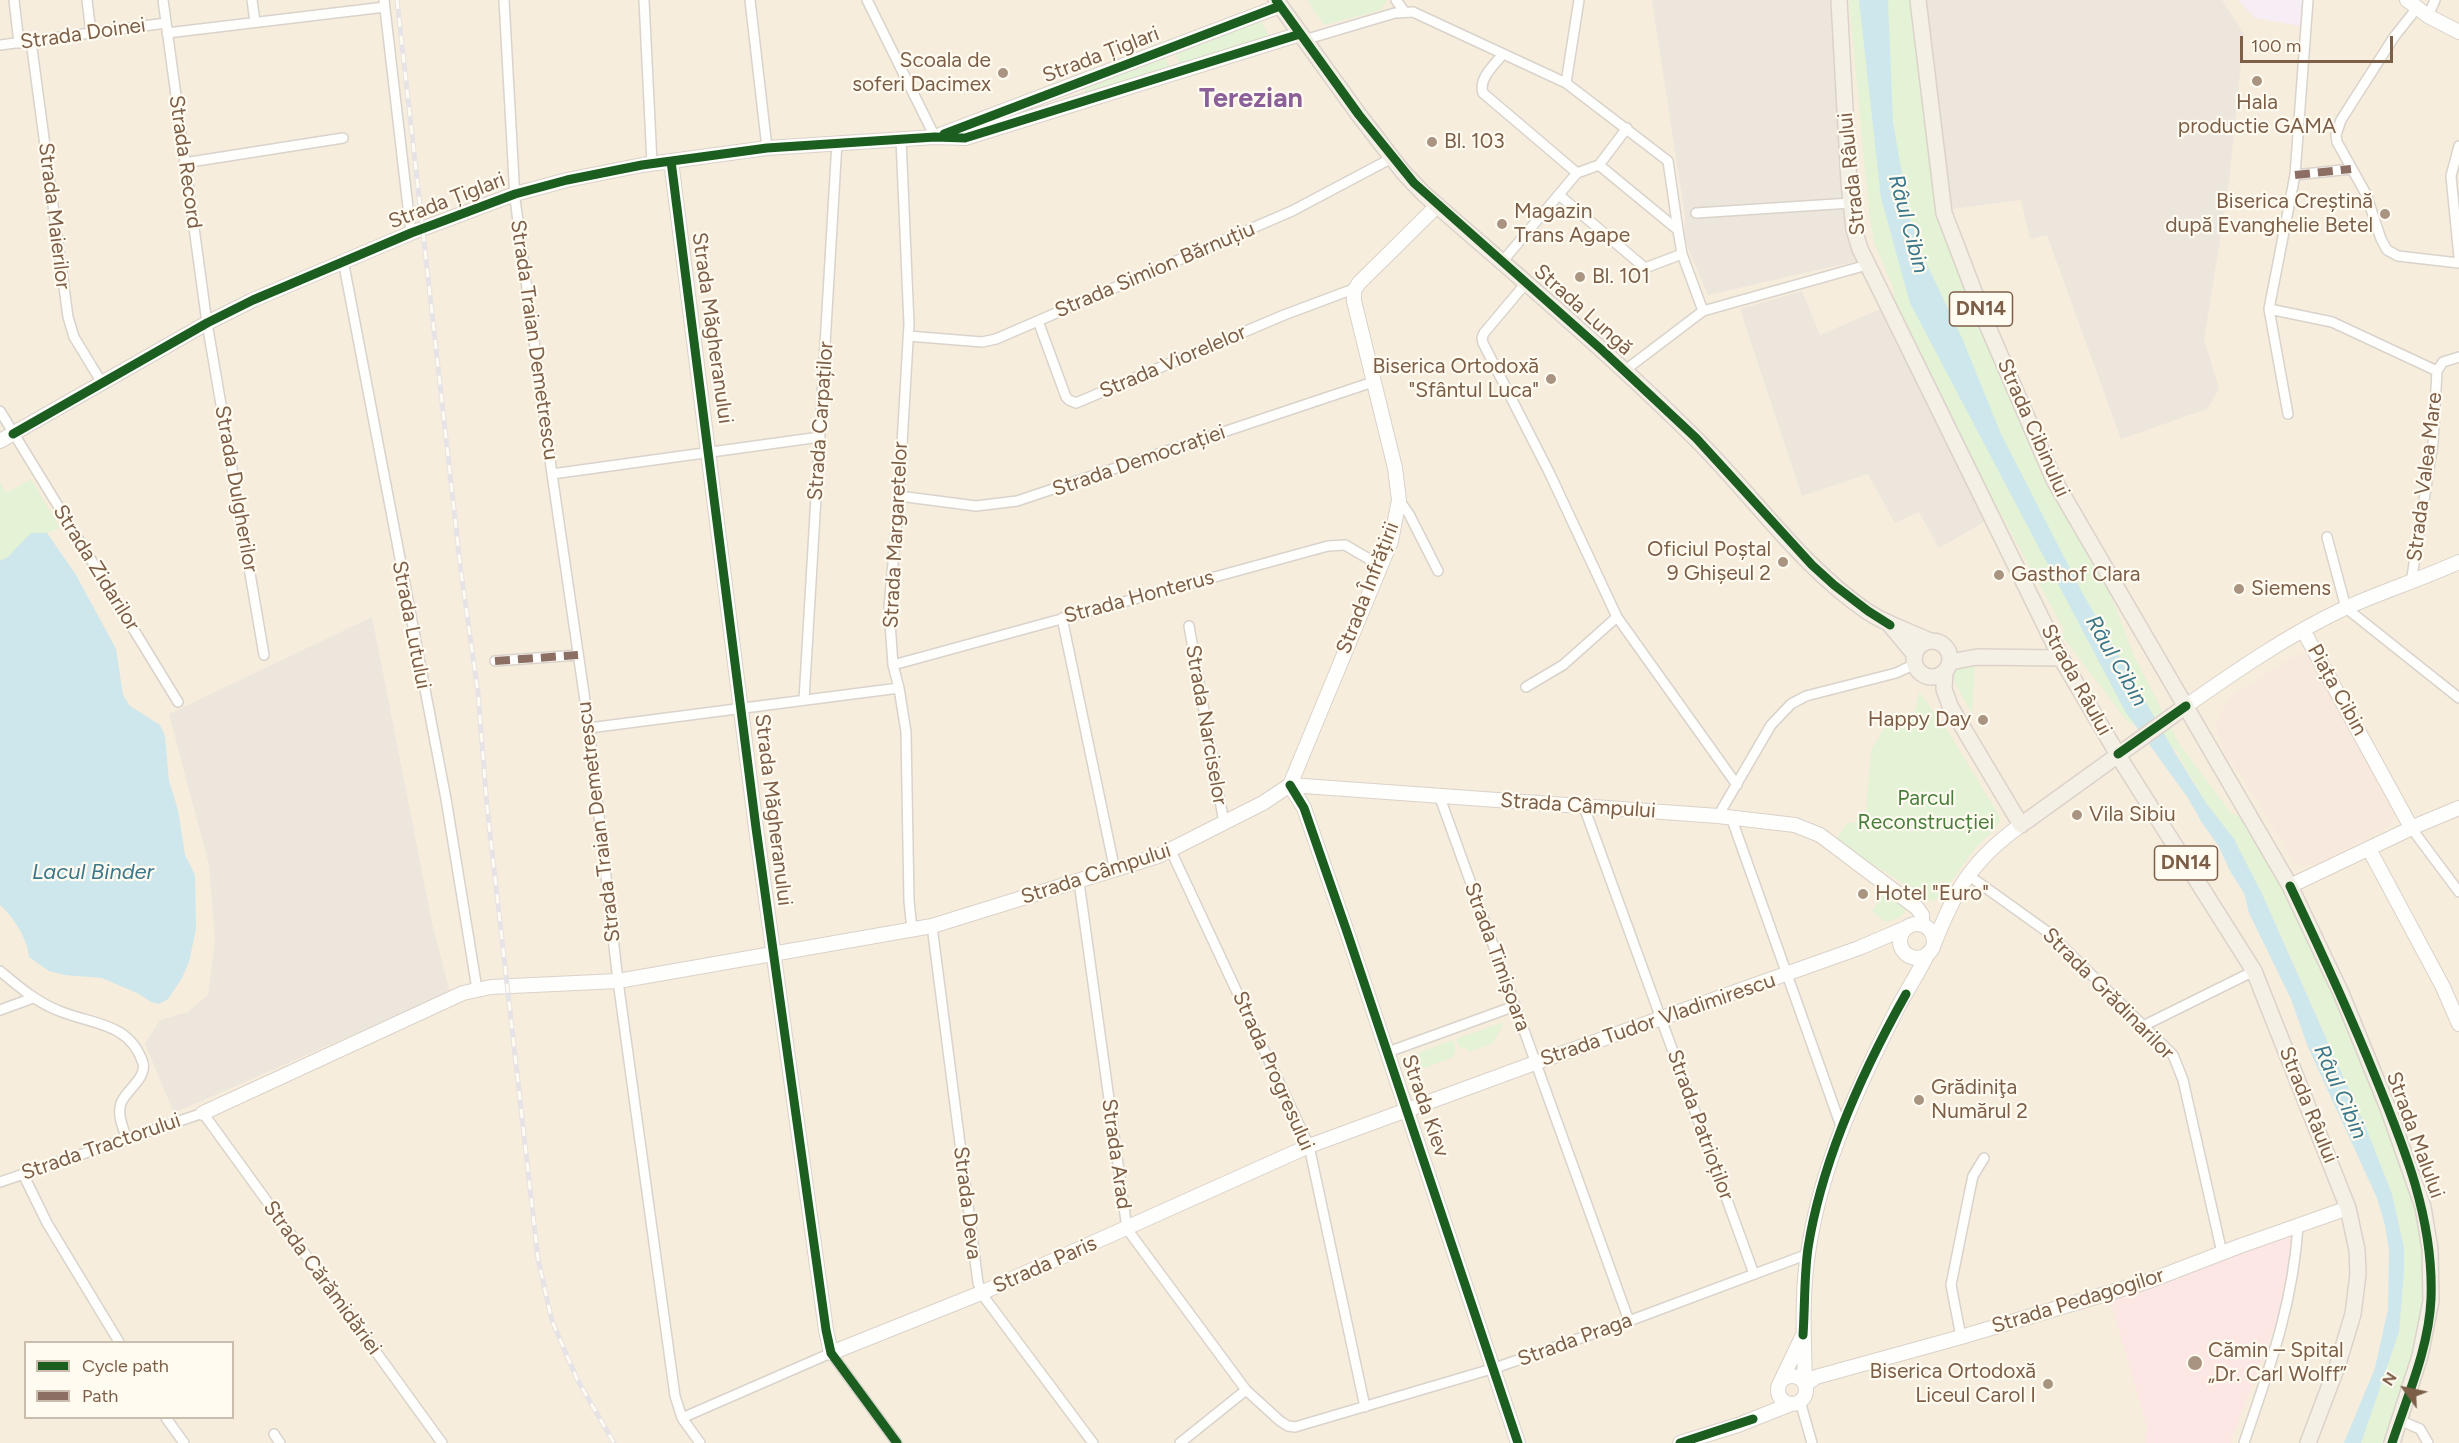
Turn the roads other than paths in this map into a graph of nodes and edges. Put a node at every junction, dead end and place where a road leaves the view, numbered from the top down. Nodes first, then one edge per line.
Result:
1 (14, 0) edge
2 (87, 0) edge
3 (163, 0) edge
4 (252, 0) edge
5 (504, 0) edge
6 (644, 0) edge
7 (750, 0) edge
8 (867, 0) edge
9 (1396, 0) edge
10 (1580, 0) edge
11 (1839, 0) edge
12 (1918, 0) edge
13 (2308, 0) edge
14 (2435, 0) edge
15 (1278, 3) edge
16 (385, 4) edge
17 (2418, 8) edge
18 (1404, 11) junction
19 (255, 22) junction
20 (166, 28) junction
21 (2459, 32) edge
22 (91, 33) junction
23 (1302, 37) junction
24 (31, 41) junction
25 (19, 43) junction
26 (0, 45) edge
27 (1503, 54) junction
28 (1566, 83) junction
29 (1627, 128) junction
30 (935, 137) junction
31 (344, 138) dead end
32 (901, 139) junction
33 (837, 142) junction
34 (2459, 146) edge
35 (767, 148) junction
36 (1392, 158) junction
37 (671, 160) junction
38 (184, 162) junction
39 (652, 163) junction
40 (1599, 165) junction
41 (2351, 169) junction
42 (1577, 173) junction
43 (2295, 175) junction
44 (515, 194) junction
45 (1559, 195) junction
46 (1851, 203) junction
47 (1438, 206) junction
48 (1696, 213) dead end
49 (1678, 230) junction
50 (411, 233) junction
51 (1682, 254) junction
52 (2459, 256) edge
53 (343, 261) junction
54 (1502, 262) junction
55 (2459, 263) edge
56 (1867, 266) junction
57 (1526, 283) junction
58 (1356, 288) junction
59 (2269, 309) junction
60 (1703, 311) junction
61 (1038, 321) junction
62 (207, 323) junction
63 (908, 336) junction
64 (2459, 357) edge
65 (1624, 370) junction
66 (2437, 371) junction
67 (102, 382) junction
68 (1373, 382) junction
69 (0, 411) edge
70 (2288, 414) dead end
71 (14, 434) junction
72 (820, 437) junction
73 (0, 441) edge
74 (710, 452) junction
75 (552, 474) junction
76 (899, 496) junction
77 (1399, 500) junction
78 (2327, 537) dead end
79 (2459, 562) edge
80 (1381, 566) junction
81 (1438, 571) dead end
82 (2411, 583) junction
83 (2346, 608) junction
84 (1617, 617) junction
85 (1062, 618) junction
86 (1890, 625) junction
87 (1189, 626) dead end
88 (2303, 630) junction
89 (1935, 641) junction
90 (264, 655) dead end
91 (578, 655) junction
92 (1977, 657) junction
93 (2061, 658) junction
94 (1915, 659) junction
95 (495, 661) dead end
96 (893, 665) junction
97 (1948, 667) junction
98 (1526, 687) dead end
99 (899, 688) junction
100 (2459, 698) edge
101 (804, 700) junction
102 (178, 702) dead end
103 (742, 708) junction
104 (2181, 709) junction
105 (2196, 725) joint
106 (589, 728) junction
107 (2124, 750) junction
108 (1737, 784) junction
109 (1290, 785) junction
110 (1439, 795) junction
111 (1584, 807) junction
112 (2459, 808) edge
113 (1724, 817) junction
114 (1224, 823) junction
115 (2021, 825) junction
116 (2412, 829) junction
117 (2369, 849) junction
118 (1171, 851) junction
119 (1114, 871) junction
120 (1968, 875) junction
121 (1078, 882) junction
122 (2290, 886) junction
123 (2459, 892) edge
124 (1951, 902) junction
125 (1917, 925) junction
126 (932, 926) junction
127 (912, 929) junction
128 (1864, 946) junction
129 (1931, 949) junction
130 (774, 955) junction
131 (1908, 955) junction
132 (0, 971) edge
133 (2254, 971) junction
134 (1786, 975) junction
135 (618, 981) junction
136 (477, 989) junction
137 (1906, 994) junction
138 (33, 998) junction
139 (1515, 1006) junction
140 (0, 1010) edge
141 (1662, 1019) junction
142 (2459, 1024) edge
143 (2145, 1025) junction
144 (1388, 1052) junction
145 (1535, 1063) junction
146 (1407, 1109) junction
147 (202, 1113) junction
148 (1842, 1129) junction
149 (126, 1139) junction
150 (1309, 1146) junction
151 (1984, 1158) dead end
152 (23, 1174) junction
153 (0, 1182) edge
154 (2348, 1208) junction
155 (2298, 1226) junction
156 (1127, 1229) junction
157 (2222, 1253) junction
158 (1808, 1254) junction
159 (1754, 1274) junction
160 (981, 1293) junction
161 (1629, 1321) junction
162 (1803, 1335) junction
163 (1960, 1337) junction
164 (118, 1341) edge
165 (831, 1353) junction
166 (1495, 1368) junction
167 (1780, 1383) junction
168 (1805, 1384) junction
169 (1246, 1390) junction
170 (1795, 1402) junction
171 (1365, 1407) junction
172 (682, 1418) junction
173 (167, 1419) edge
174 (1753, 1419) junction
175 (2399, 1420) junction
176 (274, 1434) dead end
177 (184, 1443) edge
178 (280, 1443) edge
179 (442, 1443) edge
180 (700, 1443) edge
181 (897, 1443) edge
182 (1094, 1443) edge
183 (1180, 1443) edge
184 (1518, 1443) edge
185 (1680, 1443) edge
186 (1812, 1443) edge
187 (2244, 1443) edge
188 (2308, 1443) edge
189 (2391, 1443) edge
190 (2428, 1443) edge

1 - 25 street
2 - 22 street
3 - 20 street, Strada Record
4 - 19 street
5 - 44 street, Strada Traian Demetrescu
6 - 39 street
7 - 35 street
8 - 30 street
9 - 18 street
10 - 28 street
11 - 46 main road, Strada Râului / DN14
12 - 104 main road, Strada Cibinului / DN14
13 - 43 street
14 - 17 street
15 - 23 main road, Strada Lungă
15 - 30 street, Strada Țiglari
16 - 19 street, Strada Doinei
16 - 50 street
17 - 21 street
17 - 41 street
18 - 23 street
18 - 27 street
19 - 20 street, Strada Doinei
20 - 22 street, Strada Doinei
20 - 38 street, Strada Record
22 - 24 street, Strada Doinei
23 - 30 street, Strada Țiglari
23 - 36 main road, Strada Lungă
24 - 25 street, Strada Doinei
24 - 67 street, Strada Maierilor
25 - 26 street, Strada Doinei
27 - 28 street
27 - 42 street
28 - 29 street
29 - 40 street
29 - 49 street
30 - 32 street, Strada Țiglari
31 - 38 street
32 - 33 street, Strada Țiglari
32 - 63 street, Strada Margaretelor
33 - 35 street, Strada Țiglari
33 - 72 street, Strada Carpaților
34 - 52 street
35 - 37 street, Strada Țiglari
36 - 47 main road, Strada Lungă
36 - 61 street, Strada Simion Bărnuțiu
37 - 39 street, Strada Țiglari
37 - 74 street, Strada Măgheranului
38 - 62 street, Strada Record
39 - 44 street, Strada Țiglari
40 - 42 street
40 - 49 street
41 - 43 street
41 - 55 street
42 - 45 street
43 - 59 street
44 - 50 street, Strada Țiglari
44 - 75 street, Strada Traian Demetrescu
45 - 51 street
45 - 54 street
46 - 48 street
46 - 56 main road, Strada Râului / DN14
47 - 54 main road, Strada Lungă
47 - 58 street
49 - 51 street
50 - 53 street, Strada Țiglari
51 - 60 street
53 - 62 street, Strada Țiglari
53 - 136 street, Strada Lutului
54 - 57 main road, Strada Lungă
56 - 60 street
56 - 93 main road, Strada Râului / DN14
57 - 65 main road, Strada Lungă
57 - 84 street
58 - 61 street, Strada Viorelelor
58 - 68 street, Strada Înfrățirii
59 - 66 street
59 - 70 street
60 - 65 street
61 - 63 street, Strada Simion Bărnuțiu
62 - 67 street, Strada Țiglari
62 - 90 street, Strada Dulgherilor
63 - 76 street, Strada Margaretelor
64 - 66 street
65 - 86 main road, Strada Lungă
66 - 82 street, Strada Valea Mare
67 - 71 street, Strada Țiglari
68 - 76 street, Strada Democrației
68 - 77 street, Strada Înfrățirii
69 - 71 street, Strada Zidarilor
71 - 73 street, Strada Țiglari
71 - 102 street, Strada Zidarilor
72 - 74 street
72 - 101 street, Strada Carpaților
74 - 75 street
74 - 103 street, Strada Măgheranului
75 - 91 street, Strada Traian Demetrescu
76 - 96 street, Strada Margaretelor
77 - 80 street, Strada Înfrățirii
77 - 81 street
78 - 83 street
79 - 82 street
80 - 85 street, Strada Honterus
80 - 109 street, Strada Înfrățirii
82 - 83 street
83 - 88 street
83 - 100 street
84 - 98 street
84 - 108 street
85 - 96 street, Strada Honterus
85 - 119 street
86 - 89 main road, Strada Lungă
86 - 94 main road, Strada Lungă
87 - 114 street, Strada Narciselor
88 - 104 street, Piața Cibin
88 - 116 street, Piața Cibin
89 - 92 main road, Strada Lungă
89 - 94 main road
89 - 97 main road
91 - 95 street
91 - 106 street, Strada Traian Demetrescu
92 - 93 main road, Strada Lungă
92 - 97 main road, Strada Lungă
93 - 107 main road, Strada Râului / DN14
94 - 97 main road
94 - 108 street
96 - 99 street, Strada Margaretelor
97 - 115 main road
99 - 101 street
99 - 127 street, Strada Margaretelor
101 - 103 street
103 - 106 street
103 - 130 street, Strada Măgheranului
104 - 105 main road, Strada Cibinului / DN14
104 - 107 main road, Piața Cibin
105 - 122 main road, Strada Malului / DN14
106 - 135 street, Strada Traian Demetrescu
107 - 115 main road, Piața Cibin
107 - 133 main road, Strada Râului / DN14
108 - 113 street
109 - 110 street, Strada Câmpului
109 - 114 street, Strada Câmpului
109 - 144 street, Strada Kiev
110 - 111 street, Strada Câmpului
110 - 139 street, Strada Timișoara
111 - 113 street, Strada Câmpului
111 - 141 street, Strada Patrioților
112 - 116 street
113 - 125 street, Strada Câmpului
113 - 134 street
114 - 118 street, Strada Câmpului
115 - 120 street
116 - 117 street
116 - 123 street
117 - 122 street
117 - 142 street
118 - 119 street, Strada Câmpului
118 - 150 street, Strada Progresului
119 - 121 street, Strada Câmpului
120 - 124 street
120 - 143 street, Strada Grădinarilor
121 - 126 street, Strada Câmpului
121 - 156 street, Strada Arad
122 - 175 main road, Strada Malului / DN14
124 - 125 street, Strada Tudor Vladimirescu
124 - 129 street
125 - 128 street, Strada Tudor Vladimirescu
125 - 129 street
125 - 131 street
126 - 127 street, Strada Câmpului
126 - 160 street, Strada Deva
127 - 130 street, Strada Câmpului
128 - 131 street
128 - 134 street, Strada Tudor Vladimirescu
129 - 131 street
129 - 137 street
130 - 135 street, Strada Câmpului
130 - 165 street, Strada Măgheranului
131 - 137 street
132 - 138 street
133 - 143 street
133 - 154 main road, Strada Râului / DN14
134 - 141 street, Strada Tudor Vladimirescu
134 - 148 street
135 - 136 street, Strada Câmpului
135 - 172 street, Strada Traian Demetrescu
136 - 147 street, Strada Câmpului
137 - 148 street
138 - 140 street
138 - 149 street
139 - 144 street
139 - 145 street, Strada Timișoara
141 - 145 street, Strada Tudor Vladimirescu
141 - 159 street, Strada Patrioților
143 - 157 street, Strada Grădinarilor
144 - 146 street, Strada Kiev
145 - 146 street, Strada Tudor Vladimirescu
145 - 161 street, Strada Timișoara
146 - 150 street, Strada Paris
146 - 166 street, Strada Kiev
147 - 149 street, Strada Tractorului
147 - 179 street, Strada Cărămidăriei
148 - 158 street
149 - 152 street, Strada Tractorului
150 - 156 street, Strada Paris
150 - 171 street, Strada Progresului
151 - 163 street
152 - 153 street, Strada Tractorului
152 - 164 street
154 - 155 street, Strada Pedagogilor
154 - 188 main road, Strada Râului / DN14
155 - 157 street, Strada Pedagogilor
155 - 187 street
156 - 160 street, Strada Paris
156 - 169 street, Strada Arad
157 - 163 street, Strada Pedagogilor
158 - 159 street, Strada Praga
158 - 162 street
159 - 161 street, Strada Praga
160 - 165 street, Strada Paris
160 - 182 street, Strada Deva
161 - 166 street, Strada Praga
162 - 167 street
162 - 168 street
163 - 168 street, Strada Pedagogilor
165 - 172 street, Strada Paris
165 - 181 street, Strada Măgheranului
166 - 171 street, Strada Praga
166 - 184 street, Strada Kiev
167 - 168 street
167 - 170 street
167 - 174 street
168 - 170 street
169 - 171 street, Strada Praga
169 - 183 street
170 - 174 street
170 - 186 street
172 - 180 street, Strada Traian Demetrescu
173 - 177 street
174 - 185 street
175 - 189 main road, Strada Malului / DN14
175 - 190 street
176 - 178 street

